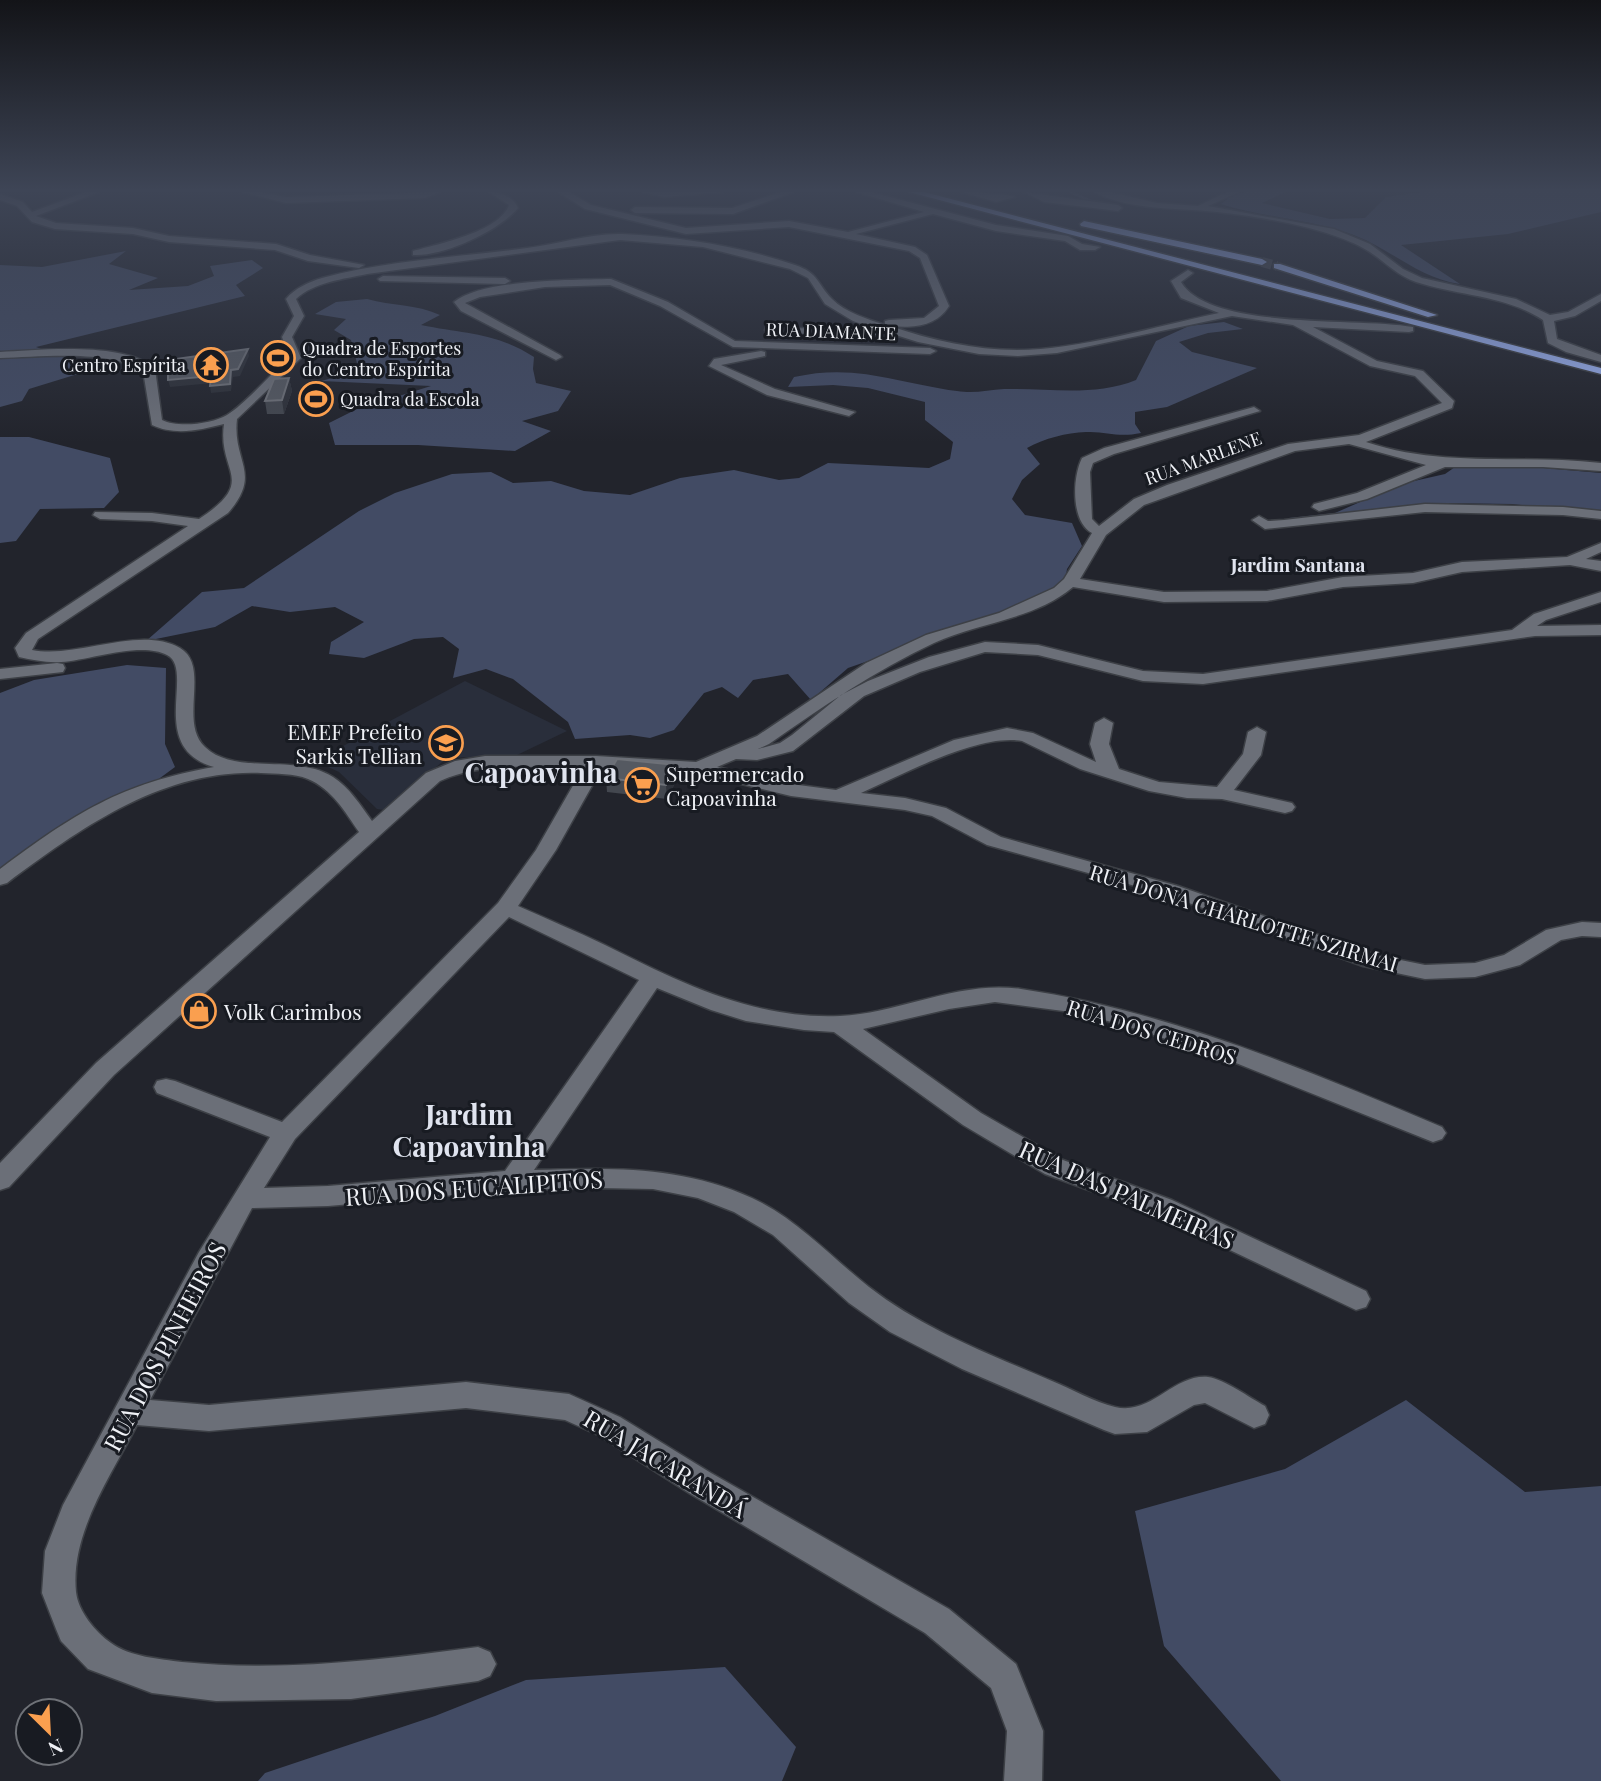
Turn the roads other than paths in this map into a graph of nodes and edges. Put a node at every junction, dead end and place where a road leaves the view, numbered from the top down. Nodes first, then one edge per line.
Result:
1 (348, 275) edge
2 (809, 275) edge
3 (929, 275) edge
4 (1184, 275) edge
5 (1196, 275) edge
6 (1228, 275) edge
7 (1306, 275) edge
8 (1409, 275) edge
9 (332, 278) junction
10 (567, 282) junction
11 (1601, 297) edge
12 (1228, 313) junction
13 (857, 319) junction
14 (1548, 319) junction
15 (1293, 321) junction
16 (1409, 329) junction
17 (770, 330) dead end
18 (892, 332) junction
19 (829, 347) junction
20 (998, 353) junction
21 (0, 355) edge
22 (556, 357) dead end
23 (1601, 359) edge
24 (1601, 365) edge
25 (1601, 373) edge
26 (1254, 411) dead end
27 (849, 412) dead end
28 (231, 418) junction
29 (1352, 441) junction
30 (1445, 463) junction
31 (1601, 467) edge
32 (100, 515) dead end
33 (1601, 515) edge
34 (202, 524) junction
35 (1100, 532) junction
36 (1601, 547) edge
37 (1570, 561) junction
38 (1601, 566) edge
39 (1070, 582) junction
40 (1601, 597) edge
41 (1601, 630) edge
42 (1517, 632) junction
43 (182, 657) junction
44 (0, 674) edge
45 (1104, 723) dead end
46 (1257, 732) dead end
47 (737, 753) junction
48 (596, 762) junction
49 (241, 767) junction
50 (699, 768) junction
51 (1114, 775) junction
52 (1222, 793) junction
53 (838, 795) junction
54 (1286, 807) dead end
55 (369, 831) junction
56 (0, 879) edge
57 (506, 908) junction
58 (1601, 930) edge
59 (652, 978) junction
60 (839, 1024) junction
61 (166, 1087) dead end
62 (286, 1133) junction
63 (1433, 1133) dead end
64 (0, 1180) edge
65 (513, 1180) junction
66 (244, 1198) junction
67 (1356, 1299) dead end
68 (131, 1411) junction
69 (1254, 1415) dead end
70 (478, 1664) dead end
71 (1023, 1781) edge

1 - 9 street
2 - 13 street
3 - 13 street
4 - 12 street
5 - 16 highway
6 - 25 highway
7 - 24 highway
8 - 14 street
9 - 10 street
9 - 28 street
10 - 19 street, RUA DIAMANTE
10 - 22 street, RUA DIAMANTE
11 - 14 street
12 - 15 street
12 - 20 street
13 - 18 street
14 - 23 street
15 - 16 street
15 - 29 street, RUA MARLENE
16 - 25 highway
17 - 18 street
18 - 20 street
19 - 20 street, RUA DIAMANTE
19 - 27 street
21 - 28 street
26 - 35 street
28 - 34 street
29 - 30 street
29 - 35 street, RUA MARLENE
30 - 31 street
30 - 33 street
32 - 34 street
34 - 43 street
35 - 39 street, RUA MARLENE
36 - 37 street
37 - 38 street
37 - 39 street
39 - 47 street, RUA MARLENE
40 - 42 street
41 - 42 street
42 - 47 street
43 - 44 street
43 - 49 street
45 - 51 street
46 - 52 street
47 - 50 street, RUA MARLENE
48 - 50 street, RUA DONA CHARLOTTE SZIRMAI
48 - 55 street, RUA DONA CHARLOTTE SZIRMAI
48 - 57 street, RUA DOS PINHEIROS
49 - 55 street
49 - 56 street
50 - 53 street, RUA DONA CHARLOTTE SZIRMAI
51 - 52 street
51 - 53 street
52 - 54 street
53 - 58 street, RUA DONA CHARLOTTE SZIRMAI
55 - 64 street, RUA DONA CHARLOTTE SZIRMAI
57 - 59 street, RUA DOS CEDROS
57 - 62 street, RUA DOS PINHEIROS
59 - 60 street, RUA DOS CEDROS
59 - 65 street
60 - 63 street, RUA DOS CEDROS
60 - 67 street, RUA DAS PALMEIRAS
61 - 62 street
62 - 66 street, RUA DOS PINHEIROS
65 - 66 street, RUA DOS EUCALIPITOS
65 - 69 street, RUA DOS EUCALIPITOS
66 - 68 street, RUA DOS PINHEIROS
68 - 70 street, RUA DOS PINHEIROS
68 - 71 street, RUA JACARANDÁ

